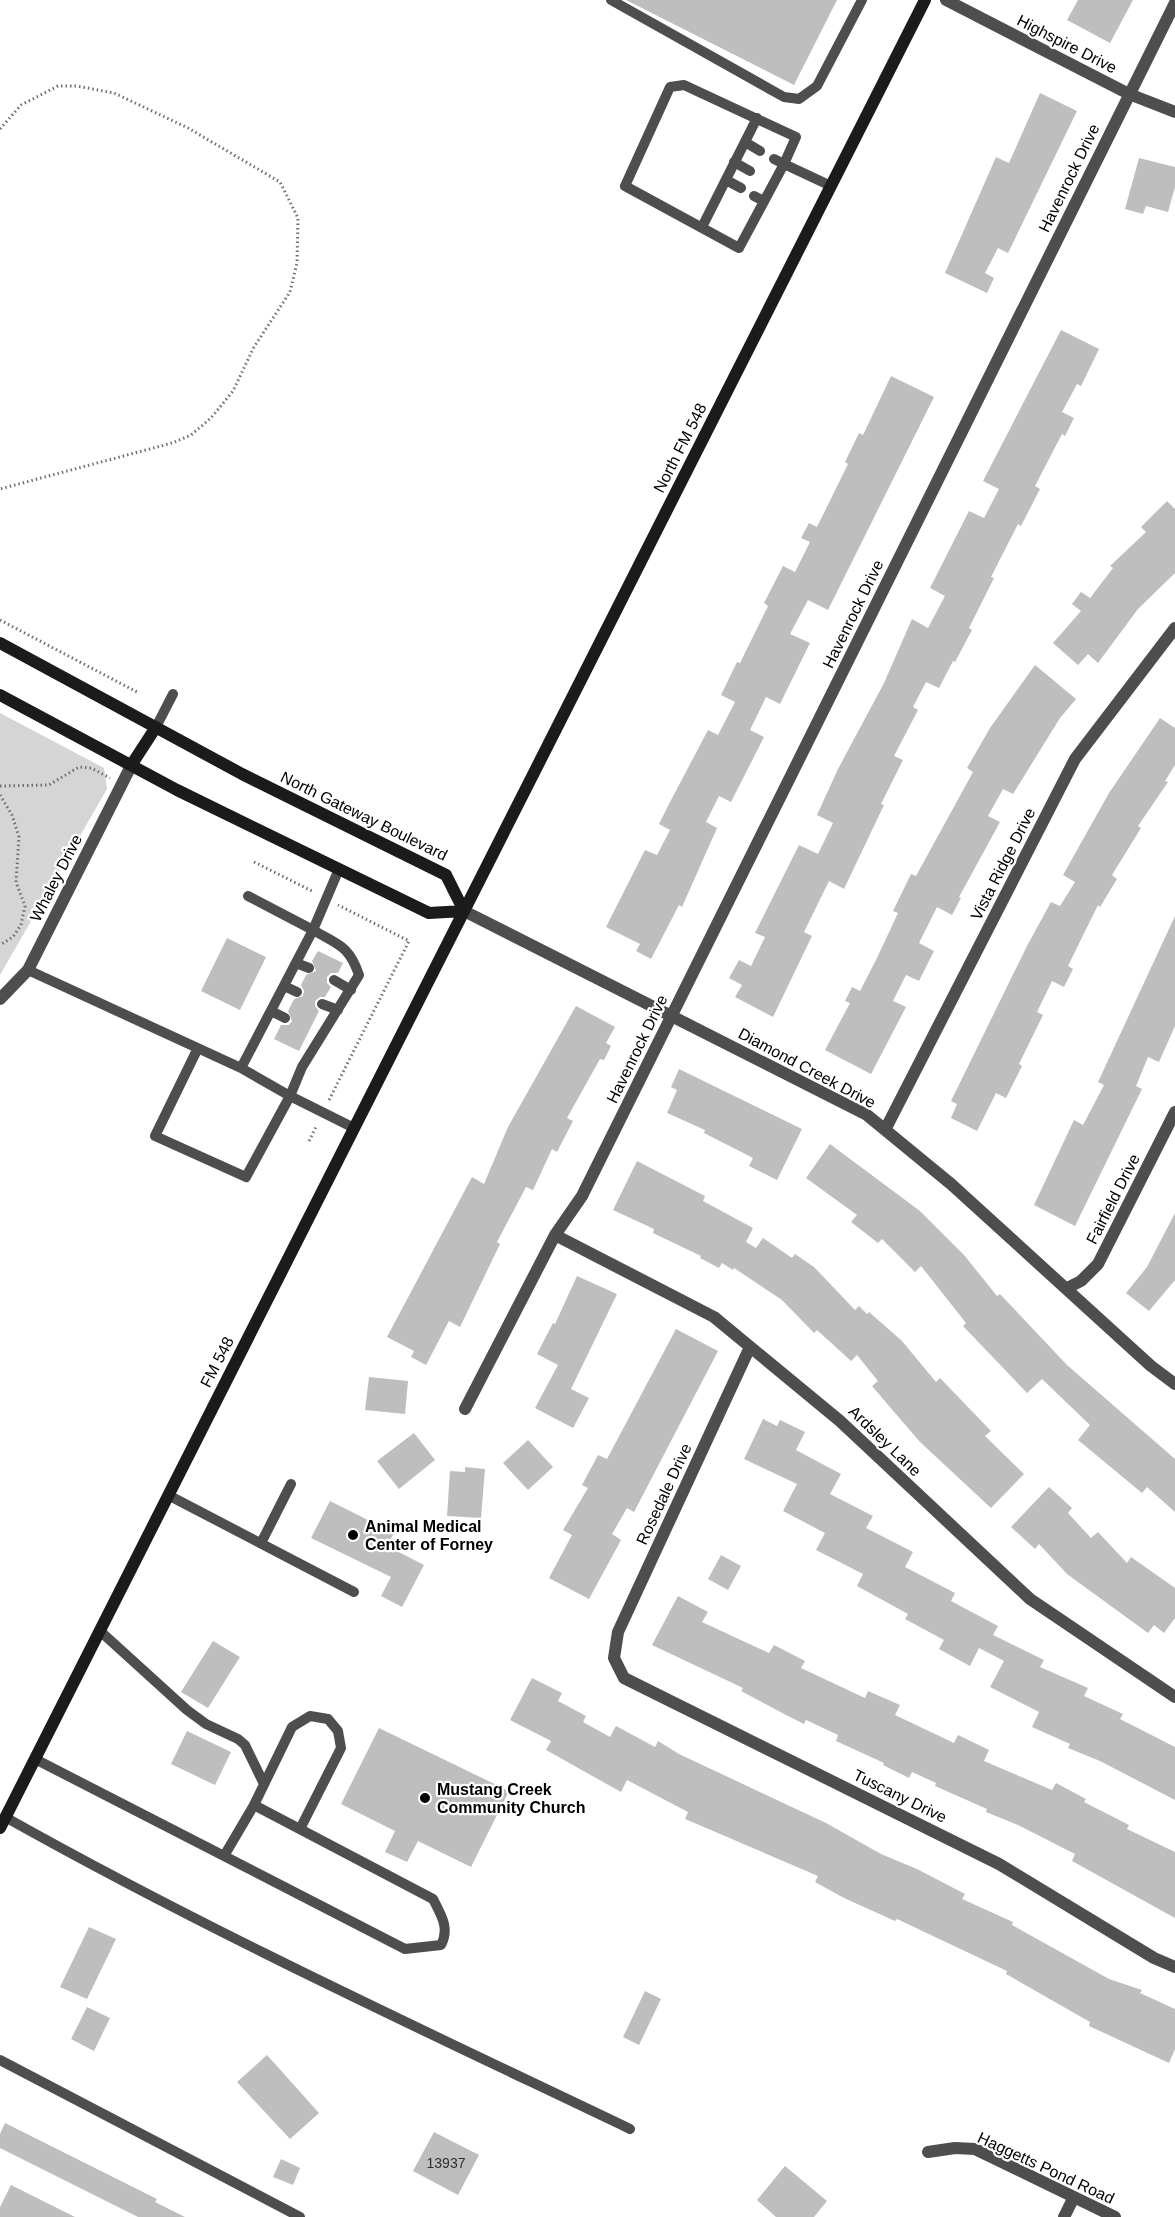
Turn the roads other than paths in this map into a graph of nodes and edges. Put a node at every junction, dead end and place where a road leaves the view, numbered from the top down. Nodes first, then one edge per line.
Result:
1 (611, 0) edge
2 (862, 0) edge
3 (925, 0) edge
4 (946, 0) edge
5 (1175, 3) edge
6 (1130, 94) junction
7 (1175, 112) edge
8 (757, 118) junction
9 (745, 142) junction
10 (760, 151) dead end
11 (774, 159) dead end
12 (734, 162) junction
13 (784, 164) junction
14 (750, 171) dead end
15 (764, 178) dead end
16 (726, 180) junction
17 (774, 184) junction
18 (831, 186) junction
19 (741, 188) dead end
20 (754, 196) dead end
21 (764, 201) junction
22 (702, 227) junction
23 (1175, 628) edge
24 (0, 643) edge
25 (173, 694) dead end
26 (0, 695) edge
27 (156, 728) junction
28 (132, 764) junction
29 (339, 869) junction
30 (248, 896) dead end
31 (464, 911) junction
32 (313, 930) junction
33 (296, 963) junction
34 (309, 968) dead end
35 (28, 970) junction
36 (334, 980) dead end
37 (284, 986) junction
38 (351, 990) junction
39 (297, 992) dead end
40 (0, 999) edge
41 (322, 1004) dead end
42 (338, 1010) junction
43 (271, 1011) junction
44 (672, 1016) junction
45 (285, 1018) dead end
46 (310, 1029) dead end
47 (322, 1035) junction
48 (196, 1050) junction
49 (241, 1068) junction
50 (290, 1096) junction
51 (1175, 1112) edge
52 (354, 1128) junction
53 (885, 1130) junction
54 (555, 1235) junction
55 (1067, 1288) junction
56 (750, 1347) junction
57 (1175, 1384) edge
58 (465, 1409) dead end
59 (291, 1484) dead end
60 (168, 1495) junction
61 (261, 1544) junction
62 (354, 1592) dead end
63 (99, 1631) junction
64 (614, 1658) joint
65 (1175, 1697) edge
66 (35, 1759) junction
67 (264, 1784) junction
68 (254, 1804) junction
69 (3, 1823) edge
70 (300, 1829) junction
71 (224, 1856) junction
72 (1175, 1966) edge
73 (0, 2060) edge
74 (630, 2129) dead end
75 (928, 2152) dead end
76 (1074, 2197) junction
77 (300, 2217) edge
78 (1064, 2217) edge
79 (1115, 2217) edge

1 - 2 lane
3 - 18 main road, North FM 548 / FM 548
4 - 6 street, Highspire Drive
5 - 6 street, Havenrock Drive
6 - 7 street, Highspire Drive
6 - 44 street, Havenrock Drive
8 - 9 lane
8 - 13 lane
8 - 22 lane
9 - 10 lane
9 - 12 lane
11 - 13 lane
12 - 14 lane
12 - 16 lane
13 - 17 lane
13 - 18 lane
15 - 17 lane
16 - 19 lane
16 - 22 lane
17 - 21 lane
18 - 31 main road, North FM 548 / FM 548
20 - 21 lane
21 - 22 lane
23 - 53 street, Vista Ridge Drive
24 - 27 main road, North Gateway Boulevard
25 - 27 lane
26 - 28 main road
27 - 28 main road
27 - 31 main road, North Gateway Boulevard
28 - 29 main road
28 - 35 street, Whaley Drive
29 - 31 main road
29 - 32 lane
30 - 32 lane
31 - 44 street, Diamond Creek Drive
31 - 52 main road, FM 548 / FM 548
32 - 33 lane
32 - 38 lane
33 - 34 lane
33 - 37 lane
35 - 40 street, Whaley Drive
35 - 48 lane
36 - 38 lane
37 - 39 lane
37 - 43 lane
38 - 42 lane
41 - 42 lane
42 - 47 lane
43 - 45 lane
43 - 49 lane
44 - 53 street, Diamond Creek Drive
44 - 54 street, Havenrock Drive
46 - 47 lane
47 - 50 lane
48 - 49 lane
48 - 50 lane
49 - 50 lane
50 - 52 lane
51 - 55 street, Fairfield Drive
52 - 60 main road, FM 548 / FM 548
53 - 55 street, Diamond Creek Drive
54 - 56 street, Ardsley Lane
54 - 58 street, Havenrock Drive
55 - 57 street, Diamond Creek Drive
56 - 64 street, Rosedale Drive
56 - 65 street, Ardsley Lane
59 - 61 lane
60 - 61 lane
60 - 63 main road, FM 548 / FM 548
61 - 62 lane
63 - 66 main road, FM 548 / FM 548
63 - 67 lane
64 - 72 street, Tuscany Drive
66 - 69 main road, FM 548 / FM 548
66 - 71 lane
67 - 68 lane
67 - 70 lane
68 - 70 lane
68 - 71 lane
69 - 74 lane
70 - 71 lane
73 - 77 lane
75 - 76 street, Haggetts Pond Road
76 - 78 street
76 - 79 street, Haggetts Pond Road

